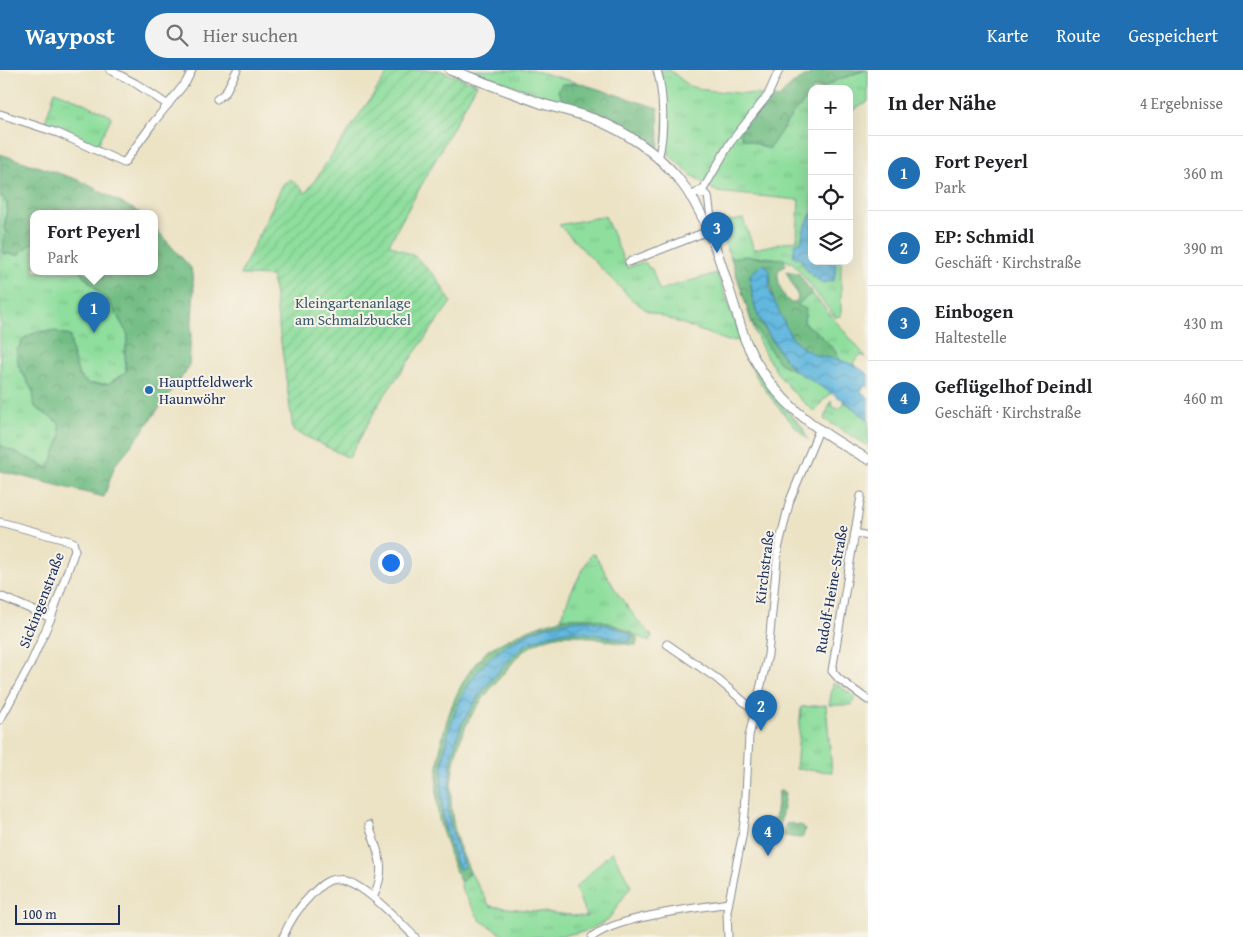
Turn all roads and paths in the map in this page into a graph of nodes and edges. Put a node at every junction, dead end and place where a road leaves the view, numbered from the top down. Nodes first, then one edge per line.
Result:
1 (110, 70) edge
2 (192, 70) edge
3 (237, 70) edge
4 (450, 70) edge
5 (657, 70) edge
6 (779, 70) edge
7 (217, 99) dead end
8 (168, 105) junction
9 (0, 114) edge
10 (658, 159) junction
11 (694, 195) junction
12 (707, 228) junction
13 (629, 262) dead end
14 (819, 430) junction
15 (868, 459) edge
16 (861, 496) dead end
17 (0, 522) edge
18 (855, 533) junction
19 (868, 536) edge
20 (0, 596) edge
21 (51, 618) junction
22 (667, 644) dead end
23 (868, 700) edge
24 (755, 711) junction
25 (0, 720) edge
26 (369, 825) dead end
27 (373, 897) junction
28 (728, 903) junction
29 (284, 937) edge
30 (415, 937) edge
31 (592, 937) edge
32 (728, 937) edge

1 - 8 street
2 - 8 street
3 - 7 street
4 - 10 street
5 - 10 street
6 - 11 street
8 - 9 street
10 - 11 street
11 - 12 street
11 - 12 street
12 - 13 street
12 - 14 street
14 - 15 street
14 - 24 street, Kirchstraße
16 - 18 street, Rudolf-Heine-Straße
17 - 21 street, Sickingenstraße
18 - 19 street
18 - 23 street, Rudolf-Heine-Straße
20 - 21 street
21 - 25 street, Sickingenstraße
22 - 24 street
24 - 28 street, Kirchstraße
26 - 27 street
27 - 29 street
27 - 30 street
28 - 31 street
28 - 32 street, Kirchstraße

